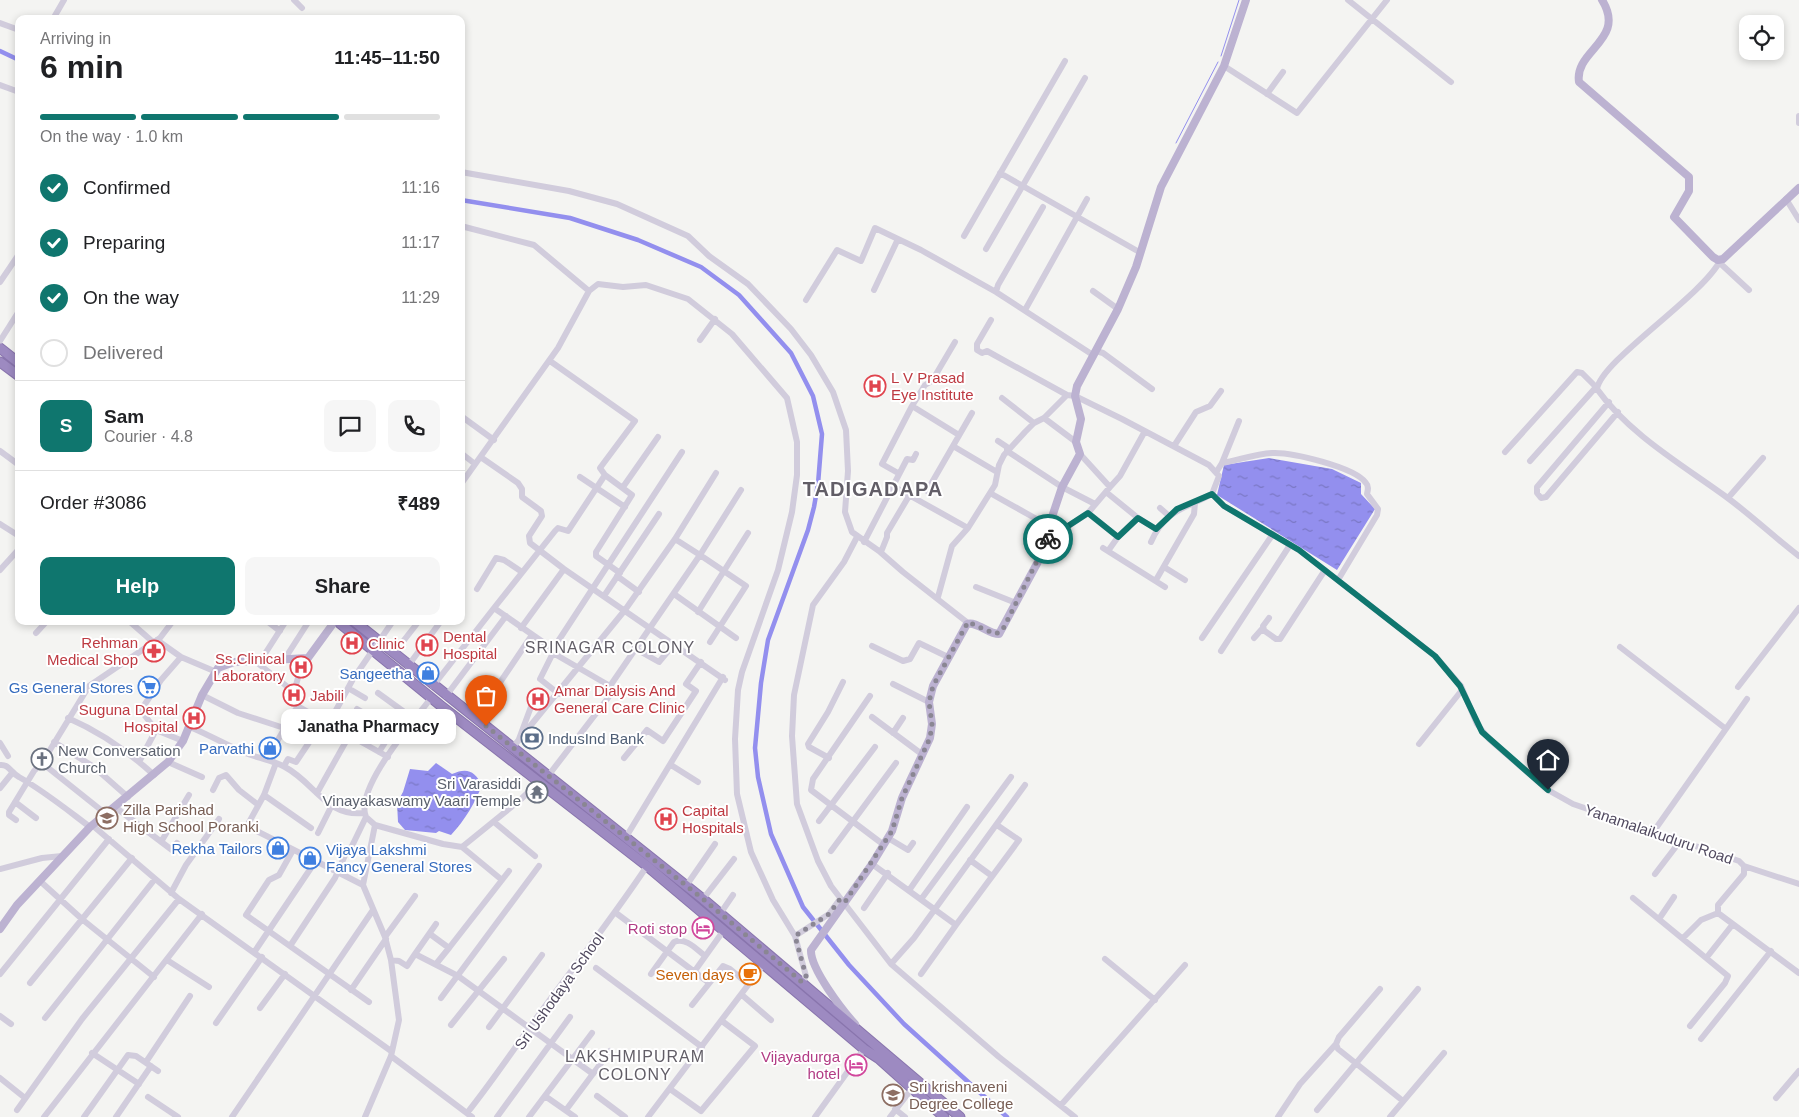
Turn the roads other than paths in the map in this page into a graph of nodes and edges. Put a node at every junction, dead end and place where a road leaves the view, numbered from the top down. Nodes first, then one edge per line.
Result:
1 (64, 0) edge
2 (294, 0) edge
3 (1246, 0) edge
4 (1348, 0) edge
5 (1387, 0) edge
6 (1602, 0) edge
7 (302, 8) dead end
8 (55, 15) edge
9 (1372, 19) junction
10 (0, 23) edge
11 (15, 29) edge
12 (1065, 61) dead end
13 (1224, 66) junction
14 (1283, 72) dead end
15 (1085, 78) dead end
16 (1451, 82) dead end
17 (0, 85) edge
18 (15, 91) edge
19 (1267, 94) junction
20 (1799, 116) edge
21 (1799, 123) edge
22 (465, 173) edge
23 (1000, 173) junction
24 (1023, 186) junction
25 (1799, 188) edge
26 (1086, 199) dead end
27 (1786, 200) junction
28 (1043, 208) dead end
29 (1076, 217) junction
30 (1799, 220) edge
31 (465, 227) edge
32 (964, 236) dead end
33 (898, 239) junction
34 (986, 249) dead end
35 (1141, 253) junction
36 (15, 260) edge
37 (1720, 260) junction
38 (0, 282) edge
39 (874, 290) dead end
40 (1749, 290) dead end
41 (589, 291) junction
42 (1092, 291) dead end
43 (996, 292) junction
44 (806, 300) dead end
45 (1118, 309) junction
46 (1024, 310) junction
47 (15, 317) edge
48 (715, 319) junction
49 (991, 320) dead end
50 (700, 340) dead end
51 (0, 341) edge
52 (955, 342) dead end
53 (0, 348) edge
54 (1095, 353) junction
55 (15, 360) edge
56 (550, 361) junction
57 (0, 362) edge
58 (15, 373) edge
59 (1596, 386) junction
60 (1152, 389) dead end
61 (1221, 390) dead end
62 (1067, 395) junction
63 (1075, 396) junction
64 (1002, 398) dead end
65 (1609, 402) junction
66 (912, 406) junction
67 (972, 412) dead end
68 (1618, 412) junction
69 (1044, 418) junction
70 (465, 419) edge
71 (1239, 421) dead end
72 (1034, 423) junction
73 (1145, 431) junction
74 (960, 435) junction
75 (658, 437) dead end
76 (494, 440) junction
77 (998, 441) dead end
78 (1076, 442) junction
79 (953, 446) junction
80 (1174, 446) junction
81 (1007, 450) junction
82 (0, 452) edge
83 (682, 452) dead end
84 (1505, 452) dead end
85 (916, 454) dead end
86 (1080, 454) junction
87 (465, 456) edge
88 (482, 458) junction
89 (1763, 458) dead end
90 (1530, 461) dead end
91 (15, 462) edge
92 (1222, 463) junction
93 (476, 464) junction
94 (1217, 471) junction
95 (716, 472) dead end
96 (898, 472) junction
97 (997, 472) junction
98 (605, 476) junction
99 (465, 478) edge
100 (580, 478) dead end
101 (891, 485) junction
102 (622, 487) junction
103 (1062, 487) junction
104 (597, 488) junction
105 (1108, 489) junction
106 (741, 490) dead end
107 (927, 491) dead end
108 (990, 493) junction
109 (1212, 494) junction
110 (909, 496) junction
111 (1728, 498) junction
112 (1195, 503) junction
113 (1096, 504) junction
114 (625, 507) junction
115 (1160, 508) dead end
116 (1088, 513) junction
117 (659, 514) dead end
118 (1168, 515) junction
119 (1138, 518) junction
120 (0, 524) edge
121 (1049, 526) junction
122 (968, 528) junction
123 (1156, 529) junction
124 (15, 533) edge
125 (748, 533) dead end
126 (1273, 534) junction
127 (857, 537) junction
128 (1118, 537) junction
129 (1049, 538) junction
130 (675, 539) junction
131 (864, 542) junction
132 (1151, 542) dead end
133 (1290, 545) junction
134 (540, 550) junction
135 (881, 552) junction
136 (15, 553) edge
137 (700, 555) junction
138 (1799, 556) edge
139 (609, 565) junction
140 (1164, 567) junction
141 (564, 569) junction
142 (0, 570) edge
143 (1325, 570) junction
144 (522, 572) junction
145 (725, 572) junction
146 (618, 575) junction
147 (1156, 580) junction
148 (1185, 580) dead end
149 (1338, 580) junction
150 (976, 587) dead end
151 (1165, 587) dead end
152 (476, 589) dead end
153 (593, 589) junction
154 (639, 592) junction
155 (674, 594) junction
156 (604, 596) junction
157 (938, 597) junction
158 (1016, 603) junction
159 (494, 608) junction
160 (1799, 608) edge
161 (626, 610) junction
162 (698, 612) junction
163 (506, 616) junction
164 (1269, 618) dead end
165 (968, 622) junction
166 (44, 625) edge
167 (134, 625) edge
168 (169, 625) edge
169 (272, 625) edge
170 (284, 625) edge
171 (306, 625) edge
172 (333, 625) edge
173 (341, 625) edge
174 (359, 625) edge
175 (390, 625) edge
176 (416, 625) edge
177 (439, 625) edge
178 (648, 627) junction
179 (720, 627) junction
180 (521, 628) junction
181 (1264, 630) junction
182 (280, 631) junction
183 (36, 634) dead end
184 (532, 635) junction
185 (736, 638) dead end
186 (1202, 638) dead end
187 (1254, 638) dead end
188 (155, 641) junction
189 (380, 641) junction
190 (710, 642) dead end
191 (674, 644) junction
192 (872, 646) dead end
193 (1620, 647) dead end
194 (634, 648) junction
195 (372, 650) junction
196 (553, 651) junction
197 (1221, 651) dead end
198 (394, 653) junction
199 (181, 657) junction
200 (948, 657) junction
201 (258, 660) junction
202 (284, 660) junction
203 (303, 660) junction
204 (701, 662) junction
205 (408, 666) junction
206 (579, 669) junction
207 (214, 671) junction
208 (843, 682) dead end
209 (893, 684) dead end
210 (433, 686) junction
211 (610, 686) junction
212 (1738, 687) dead end
213 (348, 688) junction
214 (1462, 690) junction
215 (294, 692) junction
216 (378, 693) dead end
217 (559, 694) junction
218 (202, 695) junction
219 (446, 696) junction
220 (535, 696) dead end
221 (870, 696) dead end
222 (366, 698) dead end
223 (431, 698) junction
224 (1747, 699) dead end
225 (929, 702) junction
226 (297, 707) junction
227 (357, 709) dead end
228 (872, 717) dead end
229 (68, 718) junction
230 (476, 718) junction
231 (903, 718) dead end
232 (413, 720) junction
233 (326, 722) junction
234 (190, 727) junction
235 (284, 728) junction
236 (1726, 729) junction
237 (156, 730) junction
238 (393, 730) junction
239 (893, 733) junction
240 (349, 736) junction
241 (182, 741) junction
242 (54, 742) junction
243 (0, 743) edge
244 (516, 744) junction
245 (1419, 744) dead end
246 (875, 747) dead end
247 (379, 752) junction
248 (923, 755) junction
249 (8, 756) dead end
250 (388, 757) junction
251 (624, 758) dead end
252 (829, 758) junction
253 (139, 762) junction
254 (168, 762) junction
255 (274, 762) junction
256 (42, 763) junction
257 (896, 763) dead end
258 (0, 765) edge
259 (671, 765) junction
260 (284, 766) junction
261 (13, 772) junction
262 (154, 776) junction
263 (548, 776) junction
264 (1010, 777) dead end
265 (202, 778) dead end
266 (28, 781) junction
267 (538, 782) junction
268 (698, 782) dead end
269 (1025, 785) dead end
270 (0, 788) edge
271 (213, 790) dead end
272 (317, 793) junction
273 (189, 795) dead end
274 (264, 795) junction
275 (128, 796) junction
276 (15, 802) junction
277 (257, 804) junction
278 (830, 806) junction
279 (115, 807) junction
280 (331, 807) junction
281 (967, 808) dead end
282 (106, 814) junction
283 (365, 815) junction
284 (36, 818) dead end
285 (219, 819) dead end
286 (16, 820) dead end
287 (819, 821) dead end
288 (494, 822) junction
289 (852, 823) junction
290 (375, 825) junction
291 (997, 825) junction
292 (91, 826) junction
293 (311, 828) dead end
294 (1654, 831) junction
295 (318, 833) dead end
296 (626, 837) junction
297 (109, 839) junction
298 (1681, 840) junction
299 (161, 842) junction
300 (886, 842) junction
301 (177, 843) dead end
302 (913, 843) dead end
303 (714, 844) dead end
304 (462, 847) junction
305 (293, 850) junction
306 (831, 851) dead end
307 (62, 856) junction
308 (535, 856) dead end
309 (132, 858) junction
310 (734, 859) dead end
311 (970, 860) junction
312 (315, 862) junction
313 (872, 864) junction
314 (539, 866) dead end
315 (648, 866) junction
316 (1744, 866) junction
317 (0, 870) edge
318 (509, 871) dead end
319 (338, 873) junction
320 (888, 873) junction
321 (1655, 874) dead end
322 (1799, 875) edge
323 (992, 876) junction
324 (155, 879) junction
325 (502, 880) junction
326 (40, 881) junction
327 (1796, 883) edge
328 (363, 885) junction
329 (686, 886) junction
330 (910, 889) junction
331 (171, 893) junction
332 (733, 895) dead end
333 (415, 896) dead end
334 (1674, 897) dead end
335 (922, 898) junction
336 (1633, 898) dead end
337 (61, 899) junction
338 (179, 899) junction
339 (703, 899) junction
340 (843, 900) junction
341 (864, 908) dead end
342 (934, 908) junction
343 (373, 910) junction
344 (616, 913) junction
345 (1718, 913) junction
346 (202, 914) junction
347 (720, 914) junction
348 (1659, 919) junction
349 (83, 920) junction
350 (436, 924) dead end
351 (956, 924) junction
352 (1733, 924) junction
353 (0, 929) edge
354 (724, 930) junction
355 (268, 931) junction
356 (430, 934) junction
357 (798, 934) junction
358 (385, 938) junction
359 (1683, 938) junction
360 (108, 939) junction
361 (290, 946) junction
362 (449, 948) junction
363 (254, 951) junction
364 (1771, 951) junction
365 (666, 953) junction
366 (415, 954) junction
367 (542, 955) dead end
368 (705, 956) junction
369 (262, 957) junction
370 (1707, 957) junction
371 (131, 958) junction
372 (504, 959) dead end
373 (167, 960) junction
374 (391, 960) junction
375 (1105, 960) dead end
376 (436, 964) junction
377 (764, 964) junction
378 (891, 964) junction
379 (1185, 965) dead end
380 (596, 968) dead end
381 (694, 972) junction
382 (1799, 973) edge
383 (0, 974) edge
384 (285, 974) junction
385 (651, 974) dead end
386 (921, 974) dead end
387 (330, 975) junction
388 (458, 976) junction
389 (154, 977) junction
390 (708, 982) junction
391 (802, 982) junction
392 (30, 983) dead end
393 (748, 984) junction
394 (209, 986) dead end
395 (1380, 989) dead end
396 (1418, 989) dead end
397 (351, 990) junction
398 (478, 992) junction
399 (742, 995) junction
400 (190, 996) dead end
401 (316, 996) junction
402 (818, 996) junction
403 (441, 998) dead end
404 (1155, 1000) junction
405 (369, 1002) dead end
406 (692, 1005) dead end
407 (839, 1005) junction
408 (260, 1008) dead end
409 (503, 1010) junction
410 (0, 1016) edge
411 (570, 1017) dead end
412 (45, 1018) dead end
413 (771, 1020) dead end
414 (722, 1021) junction
415 (216, 1023) dead end
416 (11, 1024) dead end
417 (451, 1025) dead end
418 (1690, 1026) dead end
419 (489, 1028) dead end
420 (530, 1029) junction
421 (592, 1033) dead end
422 (1701, 1039) dead end
423 (551, 1044) junction
424 (1336, 1044) junction
425 (702, 1047) junction
426 (864, 1049) junction
427 (610, 1051) dead end
428 (1444, 1052) dead end
429 (92, 1053) junction
430 (391, 1053) junction
431 (572, 1060) junction
432 (1356, 1063) junction
433 (148, 1064) junction
434 (118, 1069) junction
435 (158, 1071) dead end
436 (1799, 1071) edge
437 (592, 1074) junction
438 (0, 1078) edge
439 (139, 1084) junction
440 (915, 1084) junction
441 (670, 1089) junction
442 (544, 1096) junction
443 (597, 1096) dead end
444 (148, 1097) dead end
445 (25, 1098) junction
446 (1776, 1098) dead end
447 (1403, 1101) junction
448 (1061, 1106) junction
449 (895, 1109) junction
450 (950, 1109) junction
451 (17, 1110) dead end
452 (566, 1110) junction
453 (1317, 1110) dead end
454 (469, 1115) edge
455 (944, 1116) edge
456 (44, 1117) edge
457 (84, 1117) edge
458 (116, 1117) edge
459 (178, 1117) edge
460 (232, 1117) edge
461 (365, 1117) edge
462 (497, 1117) edge
463 (529, 1117) edge
464 (575, 1117) edge
465 (624, 1117) edge
466 (648, 1117) edge
467 (815, 1117) edge
468 (890, 1117) edge
469 (905, 1117) edge
470 (960, 1117) edge
471 (1075, 1117) edge
472 (1278, 1117) edge
473 (1390, 1117) edge

1 - 8 street
2 - 7 street
3 - 13 main road
4 - 9 street
5 - 9 street
6 - 37 main road
9 - 16 street
9 - 19 street
10 - 11 street
12 - 23 street
13 - 19 street
13 - 35 main road
14 - 19 street
15 - 24 street
17 - 18 street
20 - 21 street
22 - 127 street
23 - 24 street
23 - 32 street
24 - 29 street
24 - 34 street
25 - 27 main road
26 - 29 street
27 - 30 street
27 - 37 main road
28 - 43 street
29 - 35 street
29 - 46 street
31 - 41 street
33 - 39 street
33 - 43 street
33 - 44 street
35 - 45 main road
36 - 38 street
37 - 40 street
37 - 59 street
41 - 48 street
41 - 56 street
42 - 45 street
43 - 46 street
45 - 54 main road
46 - 54 street
47 - 51 street
48 - 50 street
48 - 357 street
49 - 62 street
52 - 66 street
53 - 55 highway
54 - 60 street
54 - 63 main road
56 - 76 street
56 - 98 street
57 - 58 highway
59 - 65 street
59 - 84 street
59 - 90 street
61 - 80 street
62 - 63 street
62 - 69 street
63 - 73 street
63 - 78 main road
64 - 72 street
65 - 68 street
65 - 68 street
66 - 74 street
66 - 96 street
67 - 74 street
68 - 111 street
69 - 72 street
69 - 78 street
70 - 76 street
71 - 92 street
72 - 81 street
73 - 80 street
73 - 105 street
74 - 79 street
75 - 102 street
76 - 88 street
77 - 81 street
78 - 86 main road
79 - 97 street
79 - 107 street
80 - 94 street
81 - 97 street
81 - 103 street
82 - 91 street
83 - 139 street
85 - 96 street
86 - 103 main road
86 - 105 street
87 - 93 street
88 - 93 street
88 - 134 street
89 - 111 street
92 - 94 street
92 - 149 street
93 - 99 street
94 - 109 street
95 - 130 street
96 - 101 street
97 - 108 street
98 - 102 street
98 - 104 street
100 - 104 street
101 - 110 street
101 - 131 street
102 - 114 street
103 - 113 street
103 - 121 main road
104 - 114 street
104 - 134 street
105 - 113 street
105 - 119 street
106 - 137 street
108 - 121 street
108 - 122 street
109 - 112 street
109 - 126 street, Yanamalaikuduru Road
110 - 122 street
110 - 135 street
111 - 138 street
112 - 118 street
112 - 140 street
113 - 116 street
114 - 139 street
115 - 118 street
116 - 128 street
116 - 129 street
117 - 146 street
118 - 123 street
119 - 123 street
119 - 128 street
120 - 124 street
121 - 129 main road
122 - 157 street
123 - 132 street
125 - 145 street
126 - 133 street, Yanamalaikuduru Road
126 - 186 street
127 - 131 street
127 - 340 street
128 - 147 street
129 - 158 main road
130 - 137 street
130 - 154 street
131 - 135 street
133 - 143 street, Yanamalaikuduru Road
133 - 197 street
134 - 141 street
134 - 144 street
135 - 157 street
136 - 142 street
137 - 145 street
137 - 155 street
139 - 146 street
139 - 153 street
140 - 147 street
140 - 148 street
141 - 153 street
141 - 180 street
143 - 149 street, Yanamalaikuduru Road
143 - 181 street
144 - 152 street
144 - 159 street
145 - 162 street
145 - 179 street
146 - 154 street
146 - 156 street
147 - 151 street
149 - 214 street, Yanamalaikuduru Road
150 - 158 street
153 - 156 street
153 - 196 street
154 - 161 street
155 - 162 street
155 - 178 street
156 - 161 street
157 - 165 street
158 - 165 main road
159 - 163 street
159 - 210 street
160 - 212 street
161 - 178 street
161 - 206 street
162 - 179 street
163 - 180 street
163 - 219 street
164 - 181 street
165 - 200 main road
166 - 183 street
167 - 188 street
168 - 188 street
169 - 182 street
170 - 182 street
171 - 202 street
172 - 203 main road
173 - 195 highway
174 - 189 highway
175 - 189 street
176 - 198 street
177 - 205 street
178 - 191 street
178 - 194 street
179 - 185 street
179 - 190 street
180 - 184 street
181 - 187 street
182 - 201 street
184 - 196 street
184 - 230 street
188 - 199 street
188 - 229 street
189 - 195 street
189 - 198 highway
191 - 194 street
191 - 204 street
192 - 200 street
193 - 236 street
194 - 211 street
195 - 213 street
195 - 223 highway
196 - 206 street
196 - 217 street
198 - 205 highway
199 - 207 street
199 - 237 street
200 - 225 main road
201 - 202 main road
201 - 207 main road
201 - 215 street
202 - 203 main road
203 - 215 street
204 - 251 street
204 - 259 street
205 - 210 highway
206 - 211 street
206 - 217 street
207 - 218 main road
208 - 252 street
209 - 225 street
210 - 219 highway
211 - 263 street
213 - 222 street
213 - 233 street
214 - 245 street
214 - 294 street, Yanamalaikuduru Road
215 - 226 street
216 - 232 street
217 - 244 street
218 - 234 main road
218 - 235 street
219 - 230 highway
220 - 244 street
221 - 252 street
223 - 232 street
223 - 267 highway
224 - 236 street
225 - 248 main road
226 - 233 street
226 - 235 street
227 - 238 street
228 - 239 street
229 - 242 street
229 - 253 street
230 - 244 highway
231 - 239 street
232 - 238 street
232 - 250 street
233 - 240 street
233 - 260 street
234 - 241 main road
234 - 255 street
235 - 255 street
236 - 294 street
237 - 241 street
237 - 253 street
238 - 247 street
239 - 248 street
240 - 247 street
240 - 272 street
241 - 254 main road
242 - 256 street
242 - 275 street
243 - 249 street
244 - 263 highway
246 - 278 street
247 - 250 street
248 - 300 main road
250 - 283 street
252 - 278 street
253 - 262 street
254 - 262 main road
254 - 265 street
255 - 260 street
255 - 274 street
256 - 266 street
256 - 282 street
257 - 289 street
258 - 261 street
259 - 268 street
259 - 296 street
260 - 272 street
261 - 266 street
261 - 270 street
262 - 275 main road
263 - 296 highway
264 - 335 street
266 - 276 street
266 - 292 street
267 - 288 street
267 - 315 highway
269 - 291 street
271 - 277 street
272 - 280 street
273 - 299 street
274 - 277 street
274 - 293 street
275 - 279 main road
276 - 284 street
276 - 286 street
277 - 305 street
278 - 287 street
278 - 289 street
279 - 282 main road
279 - 299 street
280 - 283 street
280 - 295 street
281 - 330 street
282 - 292 main road
283 - 290 street
283 - 319 street
285 - 331 street
288 - 304 street
288 - 308 street
289 - 300 street
289 - 306 street
290 - 304 street
290 - 328 street
291 - 311 street
291 - 323 street
292 - 297 street
292 - 307 main road
294 - 298 street, Yanamalaikuduru Road
296 - 329 highway
297 - 309 street
297 - 337 street
298 - 316 street, Yanamalaikuduru Road
298 - 321 street
299 - 301 street
300 - 302 street
300 - 313 main road
303 - 329 street
304 - 325 street
305 - 312 street
305 - 355 street
307 - 317 street
307 - 326 main road
309 - 324 street
309 - 349 street
310 - 339 street
311 - 323 street
311 - 342 street
312 - 319 street
312 - 355 street
313 - 320 street
313 - 340 main road
314 - 388 street
315 - 344 street, Sri Ushodaya School
315 - 354 highway
316 - 327 street
316 - 345 street, Yanamalaikuduru Road
318 - 325 street
319 - 328 street
319 - 361 street
320 - 330 street
320 - 341 street
322 - 327 street
323 - 351 street
324 - 331 street
324 - 360 street
325 - 362 street
326 - 337 street
326 - 353 main road
328 - 343 street
329 - 339 highway
330 - 335 street
331 - 338 street
332 - 347 street
333 - 358 street
334 - 348 street
335 - 342 street
336 - 348 street
337 - 349 street
337 - 383 street
338 - 346 street
338 - 371 street
339 - 347 highway
340 - 357 street
340 - 378 street
340 - 407 main road
342 - 351 street
342 - 378 street
343 - 358 street
343 - 387 street
344 - 365 street
344 - 420 street, Sri Ushodaya School
345 - 352 street
345 - 359 street
346 - 363 street
346 - 373 street
347 - 391 highway
348 - 359 street
349 - 360 street
349 - 392 street
350 - 356 street
351 - 386 street
352 - 364 street
352 - 370 street
354 - 368 street
354 - 377 highway
355 - 361 street
355 - 363 street
356 - 362 street
356 - 366 street
357 - 391 street
358 - 374 street
358 - 397 street
359 - 370 street
360 - 371 street
360 - 412 street
361 - 387 street
362 - 376 street
363 - 369 street
364 - 382 street
364 - 422 street
365 - 368 street
365 - 381 street
365 - 385 street
366 - 374 street
366 - 376 street
367 - 409 street
368 - 381 street
369 - 384 street
369 - 415 street
370 - 418 street
371 - 389 street
371 - 445 street
372 - 398 street
373 - 389 street
373 - 394 street
374 - 430 street
375 - 404 street
376 - 388 street
377 - 393 street
377 - 426 highway
378 - 448 street
379 - 404 street
380 - 425 street
381 - 390 street
384 - 401 street
384 - 408 street
387 - 397 street
387 - 401 street
388 - 398 street
388 - 403 street
389 - 429 street
390 - 393 street
390 - 406 street
391 - 402 highway
393 - 399 street
395 - 424 street
396 - 432 street
397 - 405 street
398 - 409 street
398 - 417 street
399 - 413 street
399 - 414 street
400 - 433 street
401 - 430 street
401 - 460 street
402 - 407 highway
402 - 440 highway
404 - 448 street
407 - 440 main road
409 - 419 street
409 - 420 street
410 - 416 street
411 - 423 street
414 - 425 street
414 - 441 street
420 - 423 street
420 - 454 street, Sri Ushodaya School
421 - 431 street
423 - 431 street
423 - 462 street
424 - 432 street
424 - 472 street
425 - 441 street
426 - 440 highway
426 - 467 street
427 - 437 street
428 - 447 street
429 - 434 street
429 - 456 street
430 - 454 street
430 - 461 street
431 - 437 street
431 - 442 street
432 - 447 street
432 - 453 street
433 - 434 street
433 - 435 street
433 - 439 street
434 - 439 street
434 - 457 street
436 - 446 street
437 - 452 street
438 - 445 street
439 - 458 street
440 - 449 street
440 - 450 highway
440 - 455 highway
441 - 466 street
442 - 452 street
442 - 463 street
443 - 465 street
444 - 459 street
445 - 451 street
447 - 473 street
448 - 471 street
449 - 468 street
449 - 469 street
450 - 455 highway
450 - 470 highway
452 - 464 street

